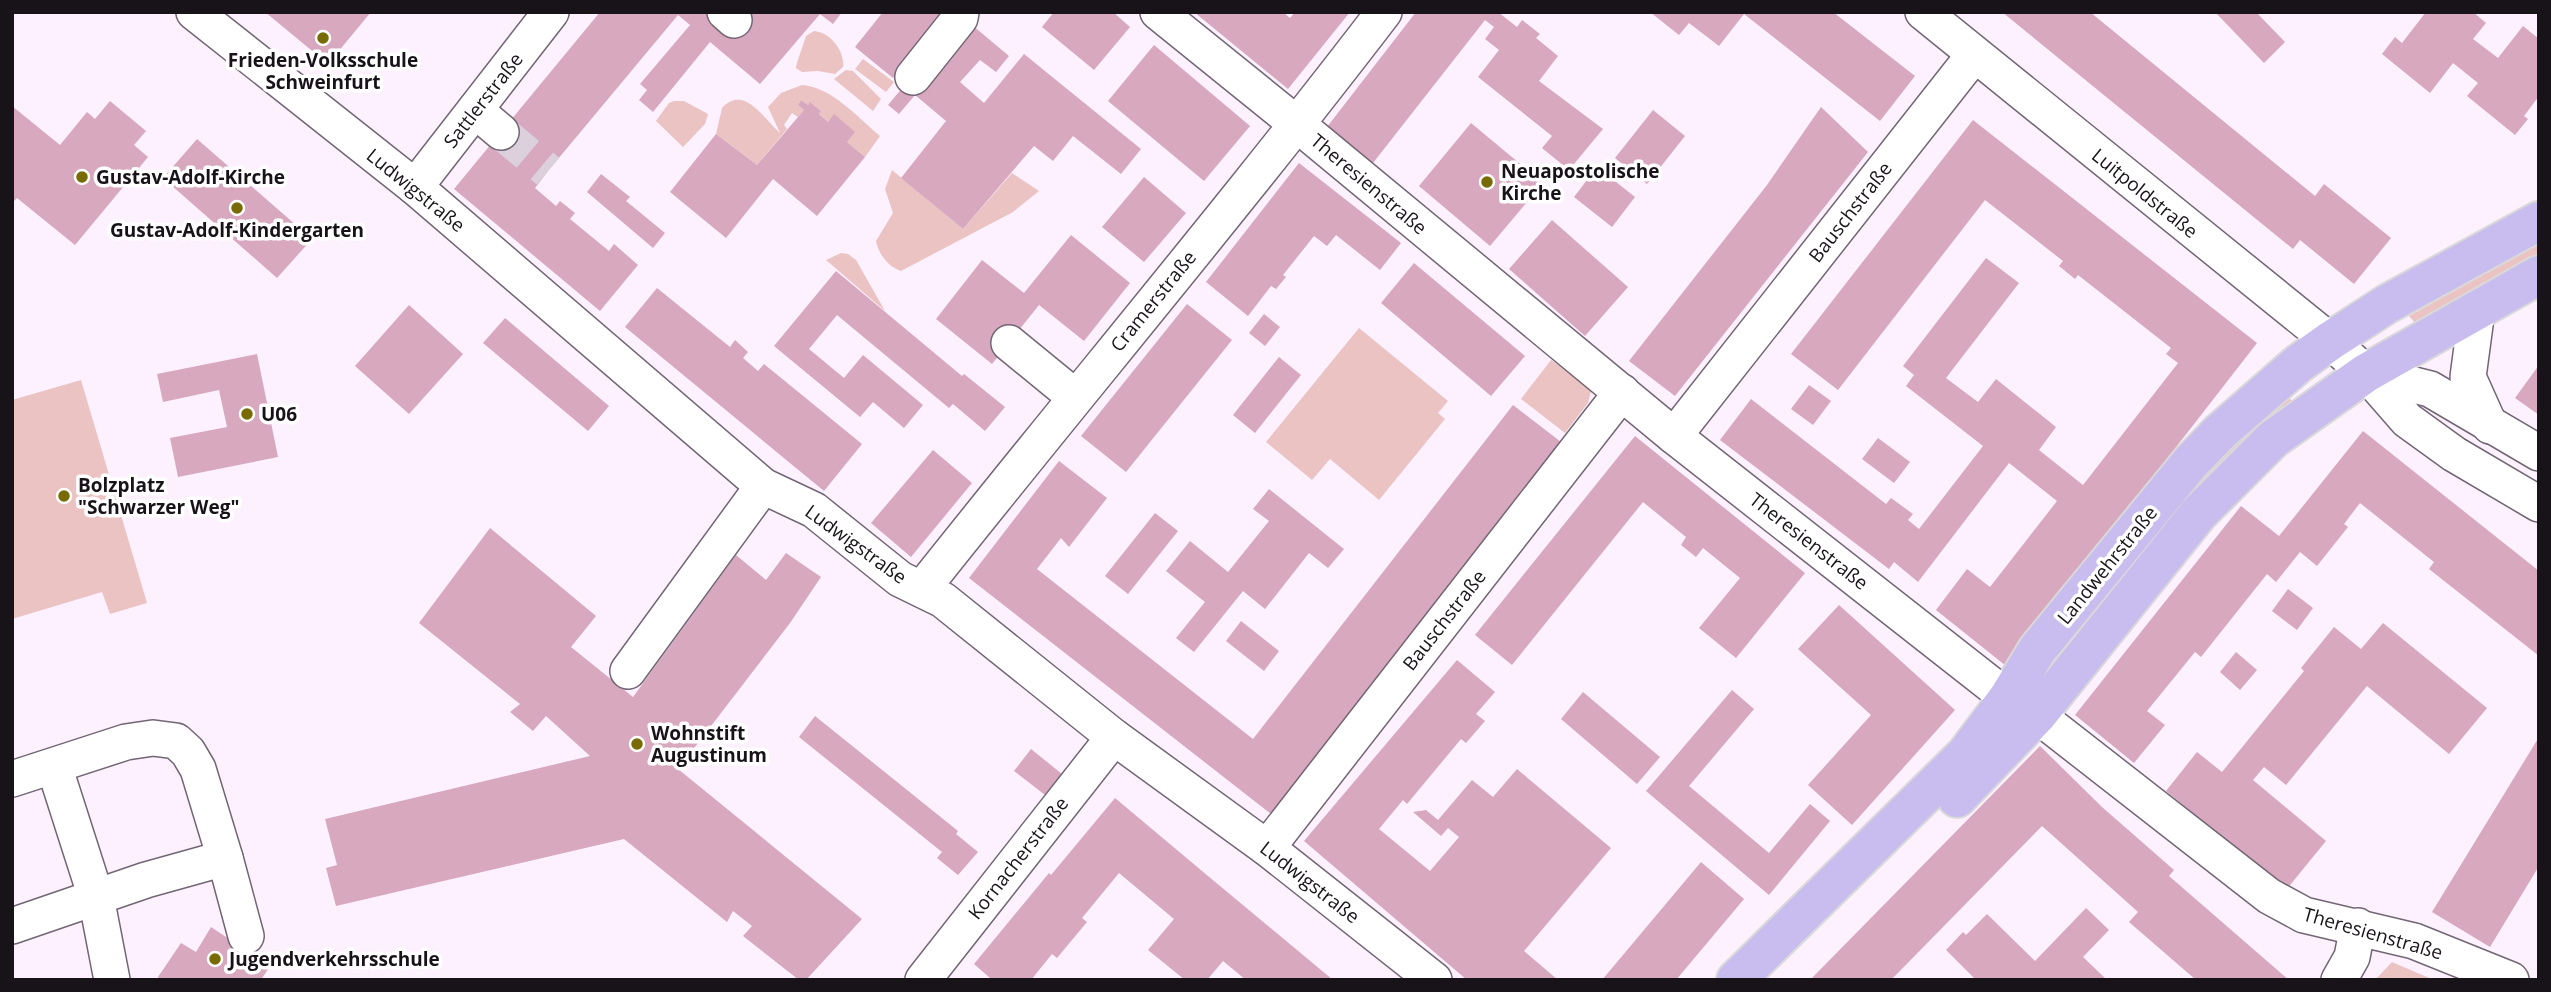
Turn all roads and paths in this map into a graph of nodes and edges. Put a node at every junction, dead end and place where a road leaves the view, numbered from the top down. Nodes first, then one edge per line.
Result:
1 (194, 12) edge
2 (551, 12) edge
3 (961, 12) edge
4 (1158, 12) edge
5 (1384, 12) edge
6 (1923, 12) edge
7 (1974, 55) junction
8 (913, 77) dead end
9 (475, 110) junction
10 (1298, 125) junction
11 (501, 132) tunnel mouth
12 (415, 187) junction
13 (2539, 221) edge
14 (2539, 275) edge
15 (2477, 310) junction
16 (2330, 341) junction
17 (1009, 343) dead end
18 (2366, 373) junction
19 (1622, 393) junction
20 (1075, 397) junction
21 (2490, 426) junction
22 (1674, 436) junction
23 (2539, 453) edge
24 (763, 486) junction
25 (2539, 504) edge
26 (922, 589) junction
27 (628, 671) dead end
28 (2023, 706) junction
29 (1114, 737) junction
30 (36, 771) edge
31 (1267, 848) junction
32 (225, 858) junction
33 (88, 900) junction
34 (12, 926) edge
35 (2358, 926) junction
36 (246, 936) dead end
37 (97, 980) edge
38 (112, 980) edge
39 (923, 980) edge
40 (1434, 980) edge
41 (1736, 980) edge
42 (1774, 980) edge
43 (2339, 980) edge
44 (2511, 980) edge

1 - 12 street, Ludwigstraße
2 - 9 street, Sattlerstraße
3 - 8 street
4 - 10 street, Theresienstraße
5 - 10 street, Cramerstraße
6 - 7 street, Luitpoldstraße
7 - 16 street, Luitpoldstraße
7 - 22 street, Bauschstraße
9 - 11 street
9 - 12 street, Sattlerstraße
10 - 19 street, Theresienstraße
10 - 20 street, Cramerstraße
12 - 24 street, Ludwigstraße
13 - 16 main road, Landwehrstraße
14 - 15 main road, Landwehrstraße
15 - 18 main road, Landwehrstraße
15 - 21 street
16 - 18 street, Luitpoldstraße
16 - 28 main road, Landwehrstraße
17 - 20 street
18 - 21 street, Luitpoldstraße
18 - 25 street, Luitpoldstraße
18 - 28 main road, Landwehrstraße
19 - 22 street, Theresienstraße
19 - 31 street, Bauschstraße
20 - 26 street, Cramerstraße
21 - 23 street, Luitpoldstraße
22 - 28 street, Theresienstraße
24 - 26 street, Ludwigstraße
24 - 27 street
26 - 29 street, Ludwigstraße
28 - 35 street, Theresienstraße
28 - 41 main road, Landwehrstraße
28 - 42 main road, Landwehrstraße
29 - 31 street, Ludwigstraße
29 - 39 street, Kornacherstraße
30 - 32 street
30 - 33 street
31 - 40 street, Ludwigstraße
32 - 33 street
32 - 36 street
33 - 34 street
33 - 37 street
33 - 38 street
35 - 43 street
35 - 44 street, Theresienstraße

